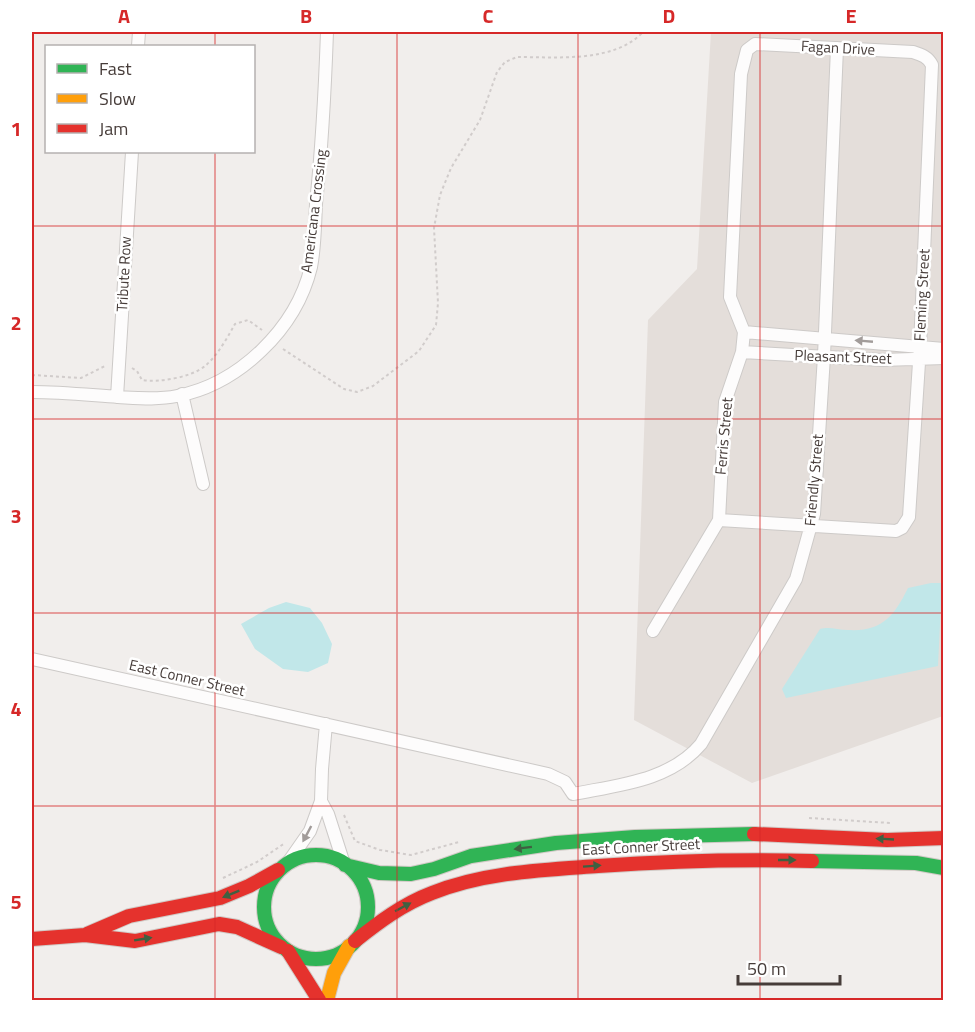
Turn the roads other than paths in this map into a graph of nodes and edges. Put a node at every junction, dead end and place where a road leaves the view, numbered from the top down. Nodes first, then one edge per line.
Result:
1 (327, 32) edge
2 (837, 48) junction
3 (747, 50) joint
4 (929, 59) joint
5 (132, 153) edge
6 (744, 332) junction
7 (824, 338) junction
8 (944, 349) edge
9 (742, 352) junction
10 (919, 352) junction
11 (824, 356) junction
12 (944, 358) edge
13 (32, 392) edge
14 (182, 394) junction
15 (117, 397) junction
16 (203, 484) dead end
17 (718, 520) junction
18 (811, 525) junction
19 (653, 631) dead end
20 (32, 659) edge
21 (326, 724) junction
22 (573, 794) joint
23 (321, 801) junction
24 (944, 838) edge
25 (345, 864) junction
26 (285, 865) junction
27 (944, 868) edge
28 (85, 935) junction
29 (32, 939) edge
30 (352, 944) junction
31 (286, 950) junction
32 (319, 1000) edge
33 (327, 1000) edge

1 - 14 street, Americana Crossing
2 - 3 street, Fagan Drive
2 - 4 street, Fagan Drive
2 - 7 street, Friendly Street
3 - 6 street, Ferris Street
4 - 10 street, Fleming Street
5 - 15 street, Tribute Row
6 - 7 street, Pleasant Street
6 - 9 street, Ferris Street
10 -> 7 street, Pleasant Street
7 - 11 street, Friendly Street
8 - 10 street, Pleasant Street
9 - 11 street, Pleasant Street
9 - 17 street, Ferris Street
10 - 11 street, Pleasant Street
10 - 12 street, Pleasant Street
10 - 18 street, Fleming Street
11 - 18 street, Friendly Street
13 - 15 street, Americana Crossing
14 - 15 street, Americana Crossing
14 - 16 street
17 - 18 street
17 - 19 street, Ferris Street
18 - 22 street, Friendly Street
20 - 21 street, East Conner Street
21 - 22 street, East Conner Street
21 - 23 street
23 - 25 street
23 -> 26 street
24 -> 25 main road, East Conner Street
25 - 26 main road
25 - 30 main road
26 -> 28 main road
26 - 31 main road
30 -> 27 main road, East Conner Street
28 - 29 main road
28 -> 31 main road
30 - 31 main road
30 - 33 main road
31 - 32 main road

